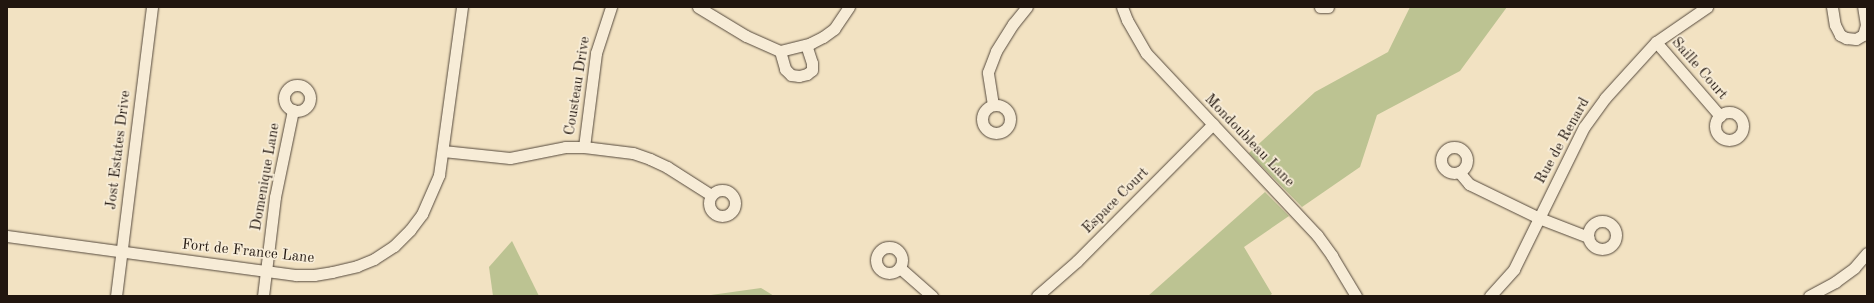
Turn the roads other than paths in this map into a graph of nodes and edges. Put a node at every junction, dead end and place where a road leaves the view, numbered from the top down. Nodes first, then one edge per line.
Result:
1 (152, 7) edge
2 (462, 7) edge
3 (611, 7) edge
4 (698, 7) edge
5 (849, 7) edge
6 (1027, 7) edge
7 (1122, 7) edge
8 (1320, 7) edge
9 (1328, 7) edge
10 (1707, 7) edge
11 (1832, 7) edge
12 (1863, 7) edge
13 (1656, 42) junction
14 (806, 45) junction
15 (780, 51) junction
16 (992, 105) dead end
17 (293, 110) dead end
18 (1720, 116) dead end
19 (1213, 124) junction
20 (584, 146) junction
21 (443, 151) junction
22 (1459, 172) dead end
23 (711, 196) dead end
24 (1539, 218) junction
25 (7, 236) edge
26 (1588, 236) dead end
27 (1867, 252) edge
28 (122, 253) junction
29 (900, 268) dead end
30 (266, 270) junction
31 (116, 296) edge
32 (263, 296) edge
33 (932, 296) edge
34 (1038, 296) edge
35 (1356, 296) edge
36 (1490, 296) edge
37 (1809, 296) edge

1 - 28 street, Jost Estates Drive
2 - 21 street, Fort de France Lane
3 - 20 street, Cousteau Drive
4 - 15 street
5 - 14 street
6 - 16 street
7 - 19 street, Mondoubleau Lane
8 - 9 street
10 - 13 street, Rue de Renard
11 - 12 street
13 - 18 street, Saille Court
13 - 24 street, Rue de Renard
14 - 15 street
14 - 15 street
17 - 30 street, Domenique Lane
19 - 34 street, Espace Court
19 - 35 street, Mondoubleau Lane
20 - 21 street
20 - 23 street
21 - 30 street, Fort de France Lane
22 - 24 street
24 - 26 street
24 - 36 street, Rue de Renard
25 - 28 street, Fort de France Lane
27 - 37 street
28 - 30 street, Fort de France Lane
28 - 31 street, Jost Estates Drive
29 - 33 street
30 - 32 street, Domenique Lane

